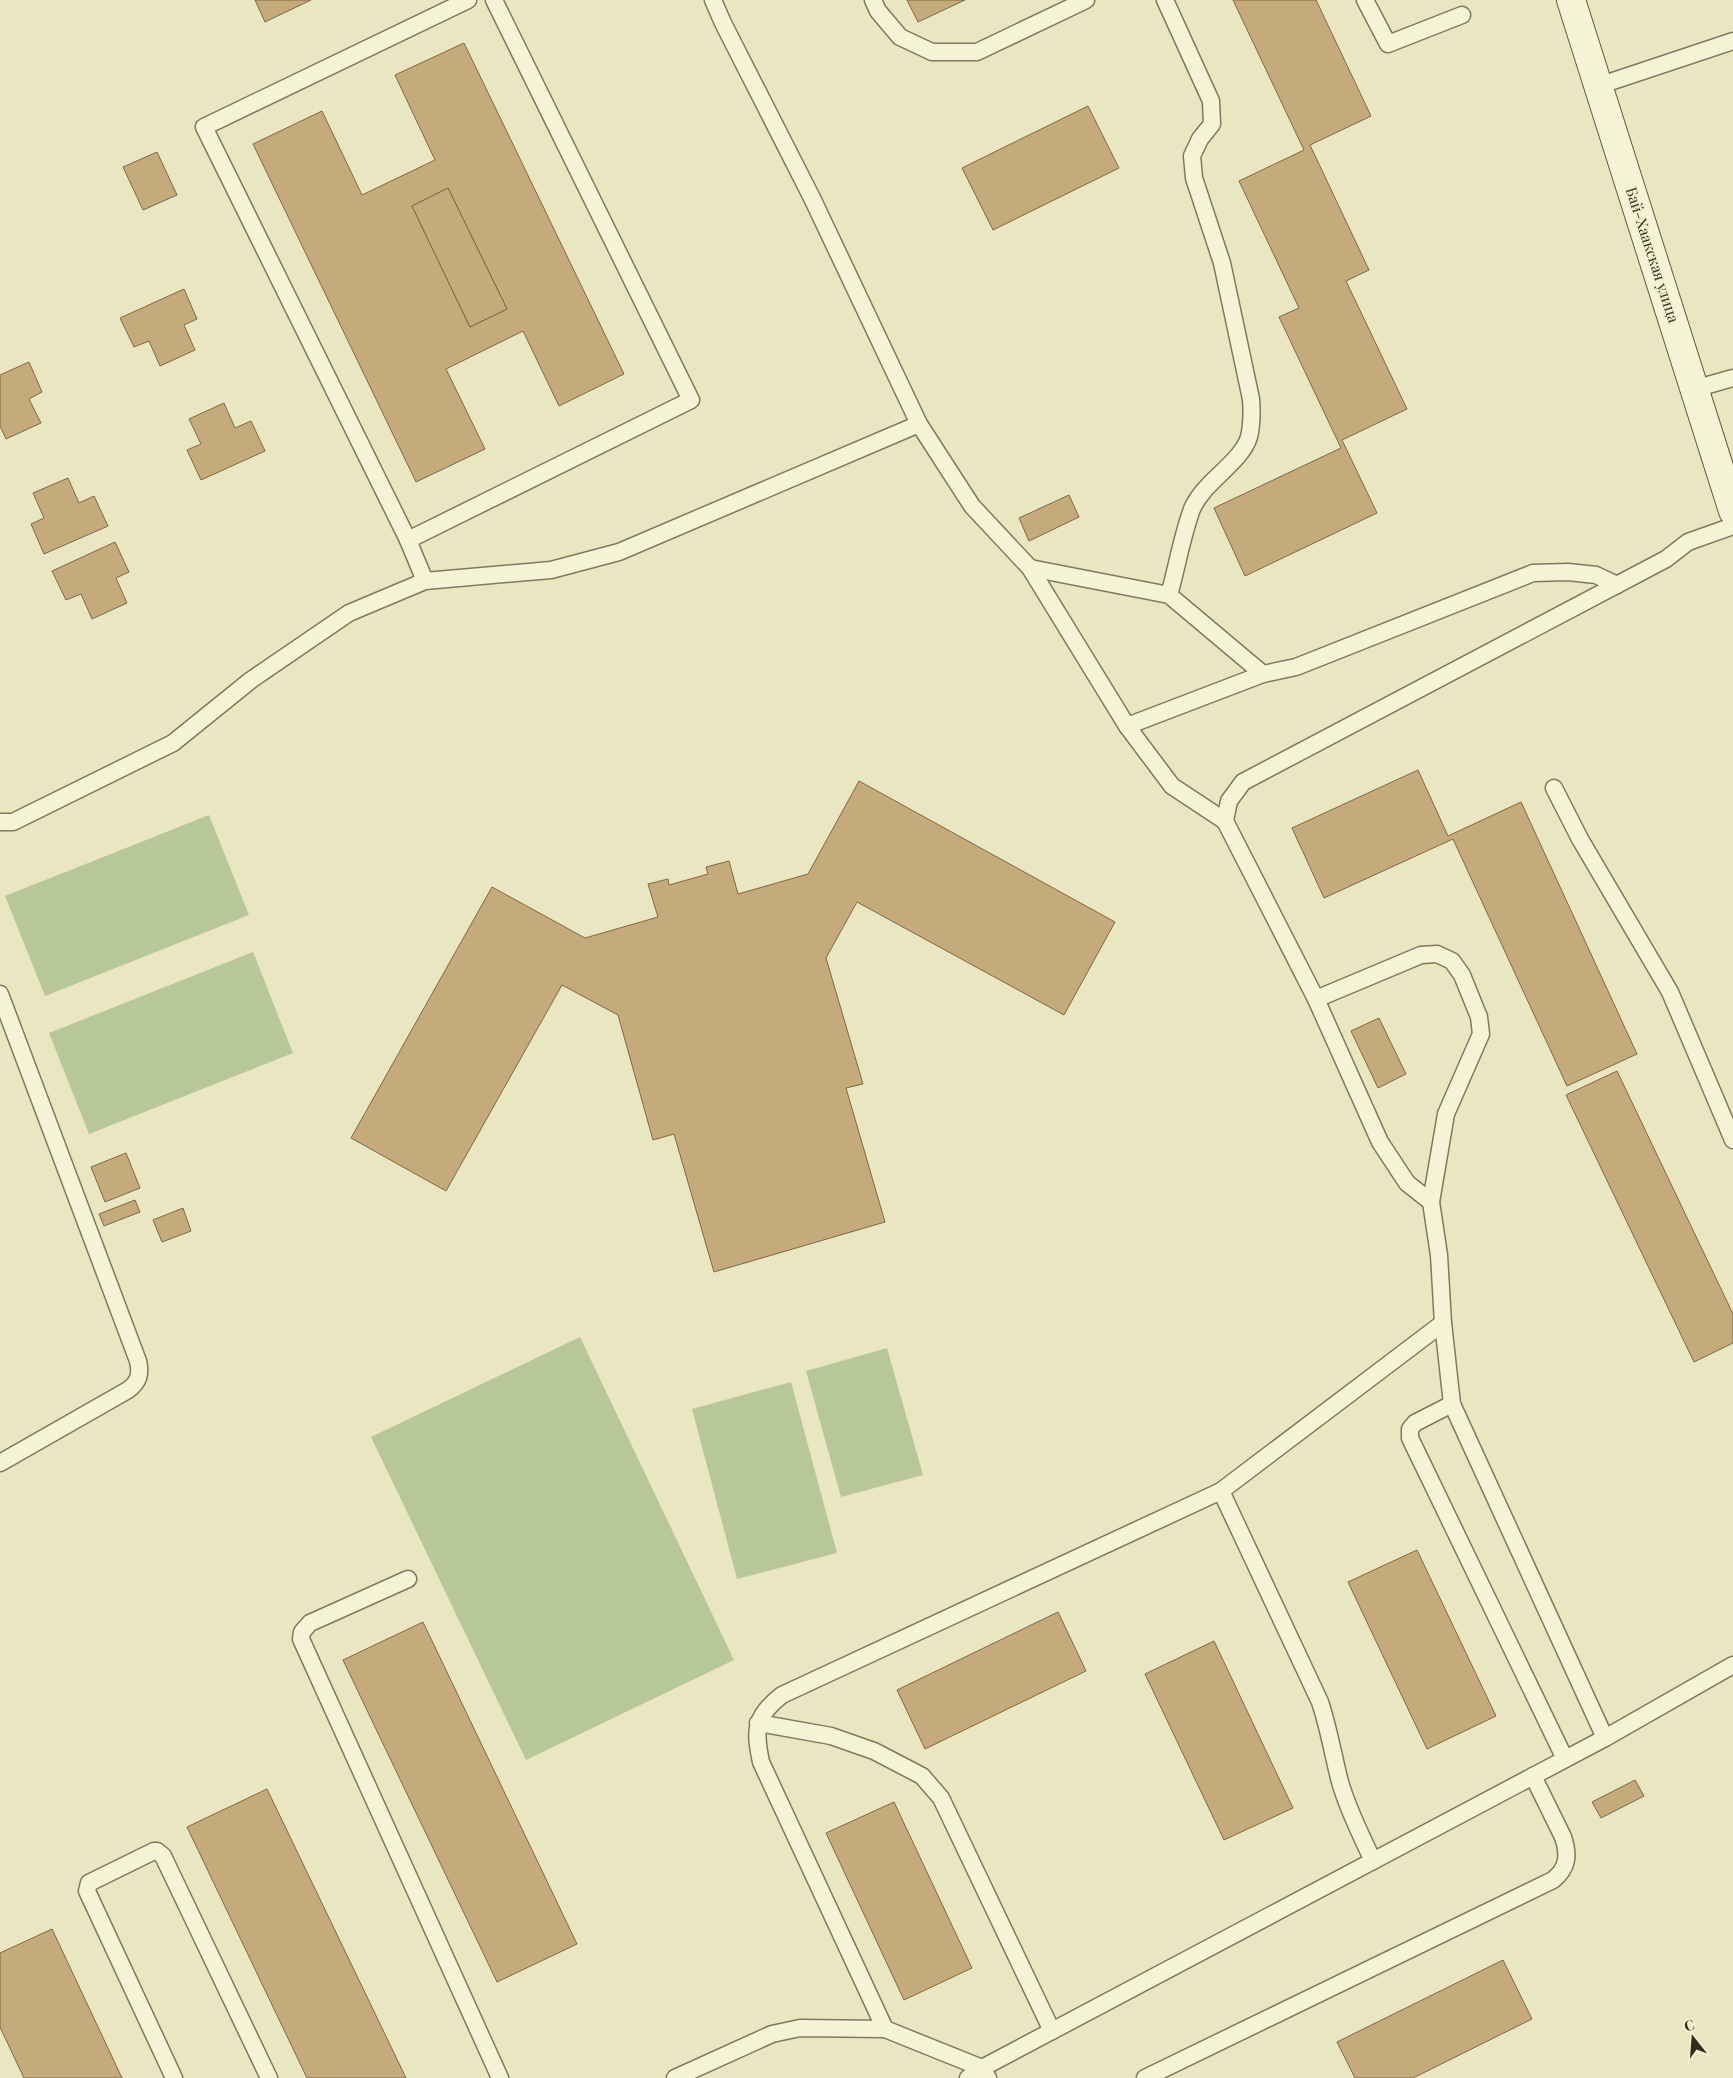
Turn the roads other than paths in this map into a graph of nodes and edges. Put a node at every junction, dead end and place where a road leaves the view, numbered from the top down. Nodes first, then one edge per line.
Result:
1 (468, 0) edge
2 (494, 0) edge
3 (713, 0) edge
4 (873, 0) edge
5 (1086, 0) edge
6 (1165, 0) edge
7 (1365, 0) edge
8 (1571, 0) edge
9 (1462, 14) dead end
10 (1733, 41) edge
11 (1598, 86) junction
12 (1733, 378) edge
13 (1694, 388) junction
14 (919, 424) junction
15 (1733, 511) edge
16 (1733, 526) edge
17 (408, 540) junction
18 (1030, 568) junction
19 (425, 581) junction
20 (1617, 585) junction
21 (1169, 594) junction
22 (1263, 674) junction
23 (1126, 726) junction
24 (1554, 788) dead end
25 (1225, 821) junction
26 (0, 822) edge
27 (0, 994) edge
28 (1316, 999) junction
29 (1733, 1140) edge
30 (1430, 1202) junction
31 (1442, 1323) junction
32 (1452, 1404) junction
33 (0, 1463) edge
34 (1221, 1491) junction
35 (408, 1578) dead end
36 (1733, 1665) edge
37 (758, 1723) junction
38 (1605, 1738) junction
39 (1565, 1760) junction
40 (1533, 1776) junction
41 (1373, 1861) junction
42 (885, 2029) junction
43 (1052, 2031) junction
44 (985, 2073) edge
45 (174, 2078) edge
46 (269, 2078) edge
47 (500, 2078) edge
48 (675, 2078) edge
49 (968, 2078) edge
50 (1146, 2078) edge

1 - 17 lane
2 - 17 lane
3 - 14 lane
4 - 5 lane
6 - 21 lane
7 - 9 lane
8 - 11 main road, Бай-Хаакская улица
10 - 11 lane
11 - 13 main road, Бай-Хаакская улица
12 - 13 lane
13 - 15 main road, Бай-Хаакская улица
14 - 18 lane
14 - 19 lane
16 - 20 lane
17 - 19 lane
18 - 21 lane
18 - 23 lane
19 - 26 lane
20 - 22 lane
20 - 25 lane
21 - 22 lane
22 - 23 lane
23 - 25 lane
24 - 29 lane
25 - 28 lane
27 - 33 lane
28 - 30 lane
28 - 30 lane
30 - 31 lane
31 - 32 lane
31 - 34 lane
32 - 38 lane
32 - 39 lane
34 - 37 lane
34 - 41 lane
35 - 47 lane
36 - 38 lane
37 - 42 lane
37 - 43 lane
38 - 39 lane
39 - 40 lane
40 - 41 lane
40 - 50 lane
41 - 43 lane
42 - 44 lane
42 - 48 lane
43 - 44 lane
44 - 49 lane
45 - 46 lane

